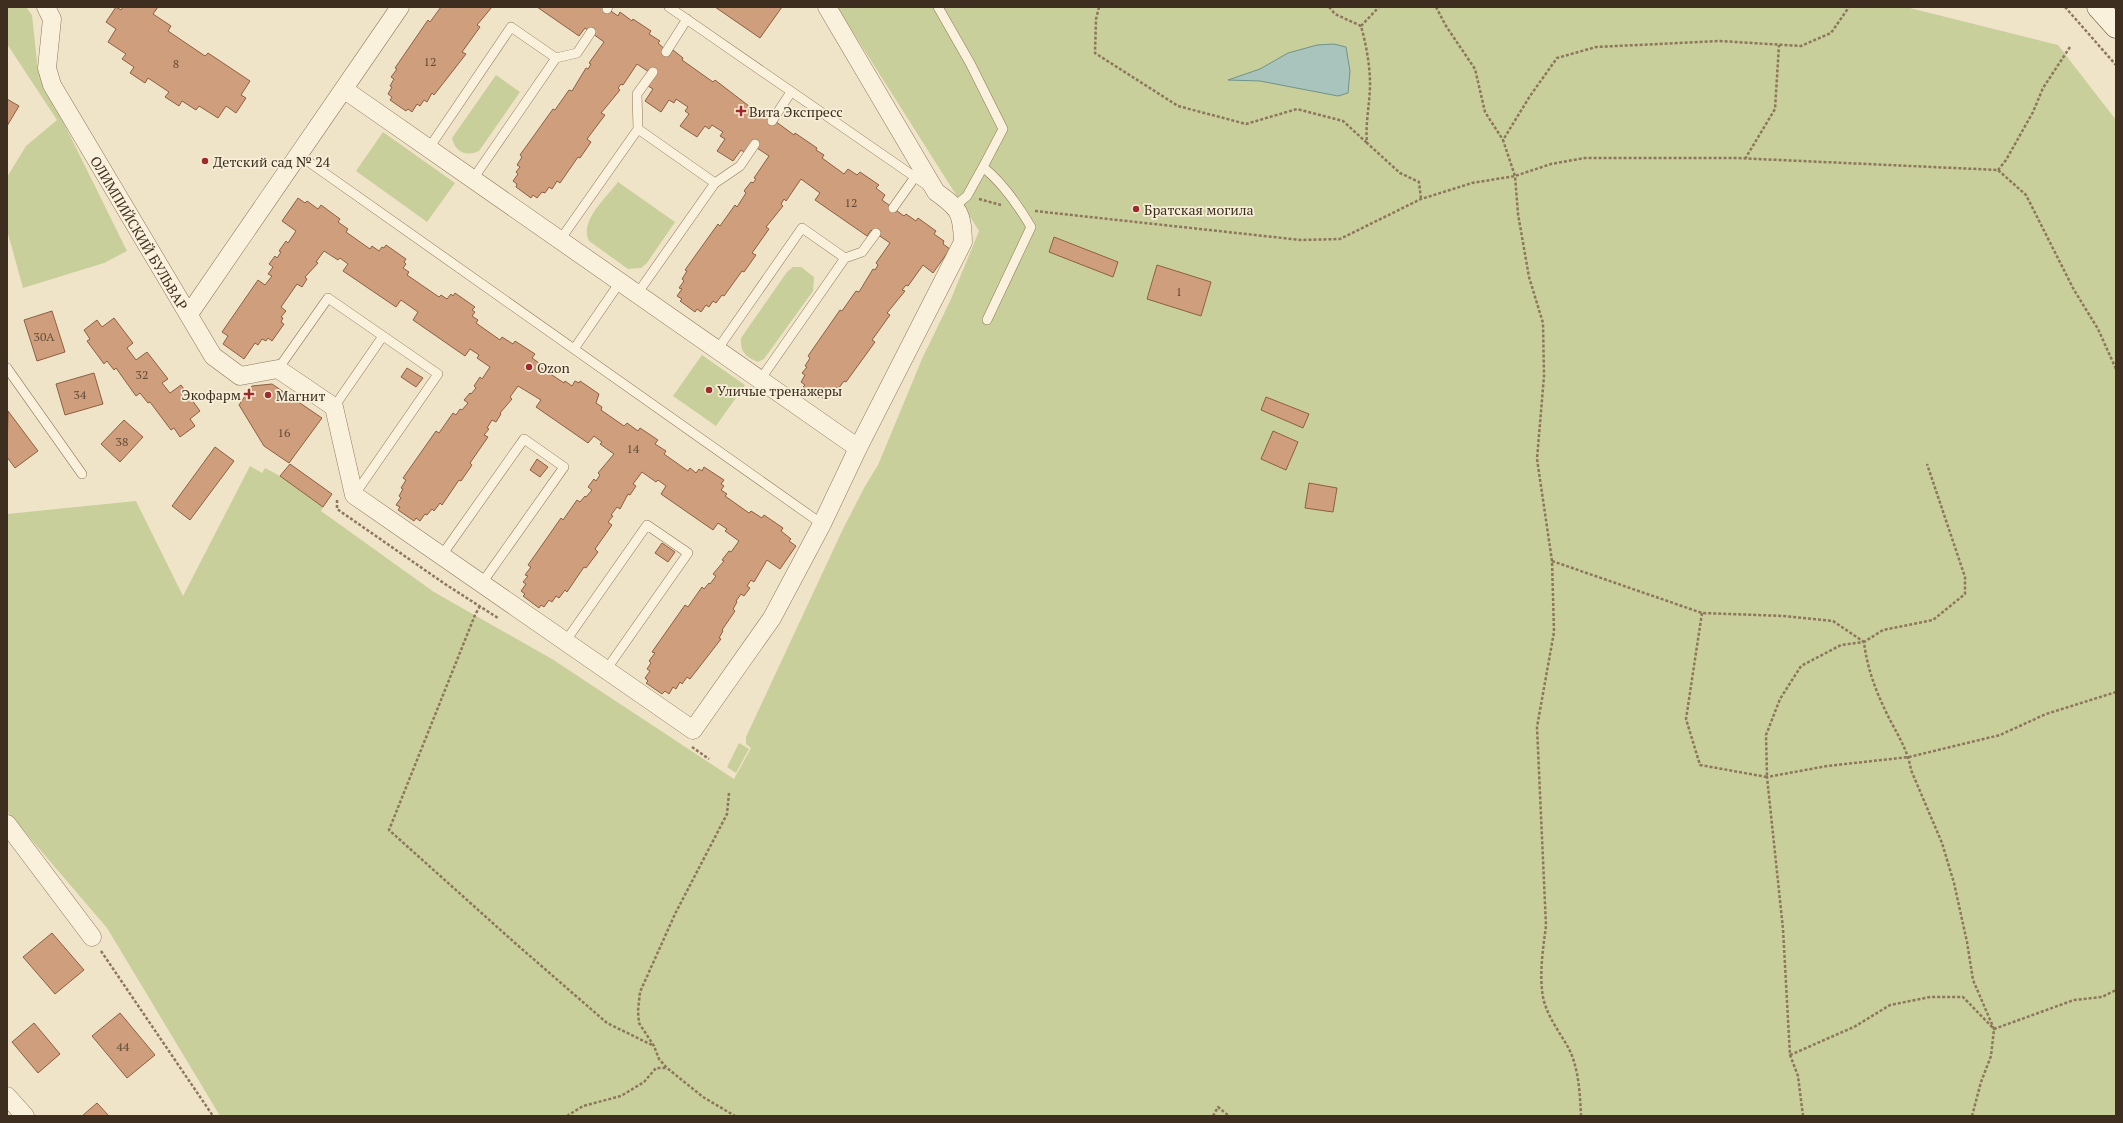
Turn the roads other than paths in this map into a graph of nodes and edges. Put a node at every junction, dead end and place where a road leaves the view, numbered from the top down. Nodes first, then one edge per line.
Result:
1 (46, 7) edge
2 (400, 7) edge
3 (669, 7) edge
4 (827, 7) edge
5 (938, 7) edge
6 (2098, 7) edge
7 (687, 20) junction
8 (2116, 27) edge
9 (591, 32) dead end
10 (666, 52) dead end
11 (556, 58) junction
12 (653, 72) dead end
13 (344, 90) junction
14 (791, 92) junction
15 (772, 121) dead end
16 (638, 129) junction
17 (755, 144) dead end
18 (429, 148) junction
19 (299, 155) junction
20 (983, 167) junction
21 (915, 177) junction
22 (473, 179) junction
23 (715, 183) junction
24 (936, 192) junction
25 (961, 201) junction
26 (892, 208) dead end
27 (876, 233) dead end
28 (560, 240) junction
29 (845, 258) junction
30 (620, 282) junction
31 (638, 294) junction
32 (189, 314) junction
33 (986, 320) dead end
34 (383, 336) junction
35 (574, 349) junction
36 (717, 350) junction
37 (7, 368) edge
38 (278, 369) junction
39 (760, 380) junction
40 (334, 407) junction
41 (858, 448) junction
42 (82, 474) dead end
43 (354, 495) junction
44 (822, 524) junction
45 (442, 555) junction
46 (482, 584) junction
47 (565, 642) junction
48 (606, 670) junction
49 (7, 824) edge
50 (92, 937) road end
51 (7, 1096) edge
52 (25, 1116) edge

1 - 32 street, ОЛИМПИЙСКИЙ БУЛЬВАР
2 - 13 street, ОЛИМПИЙСКИЙ БУЛЬВАР
3 - 7 lane
4 - 24 street
5 - 20 lane
6 - 8 main road
7 - 10 lane
7 - 14 lane
9 - 11 lane
11 - 18 lane
11 - 22 lane
12 - 16 lane
13 - 18 street
13 - 19 street, ОЛИМПИЙСКИЙ БУЛЬВАР
14 - 15 lane
14 - 21 lane
16 - 23 lane
16 - 28 lane
17 - 23 lane
18 - 22 street
19 - 32 street, ОЛИМПИЙСКИЙ БУЛЬВАР
19 - 35 lane
20 - 25 lane
20 - 33 lane
21 - 24 lane
21 - 26 lane
22 - 28 street
23 - 31 lane
24 - 25 street
25 - 41 street
27 - 29 lane
28 - 30 street
29 - 36 lane
29 - 39 lane
30 - 31 street
30 - 35 lane
31 - 36 street
32 - 38 street
34 - 38 lane
34 - 40 lane
34 - 43 lane
35 - 44 lane
36 - 39 street
37 - 42 lane
38 - 40 street
39 - 41 street
40 - 43 street
41 - 44 street
43 - 45 street
44 - 48 street
45 - 46 street
45 - 46 lane
46 - 47 street
47 - 48 street
47 - 48 lane
49 - 50 street
51 - 52 street

